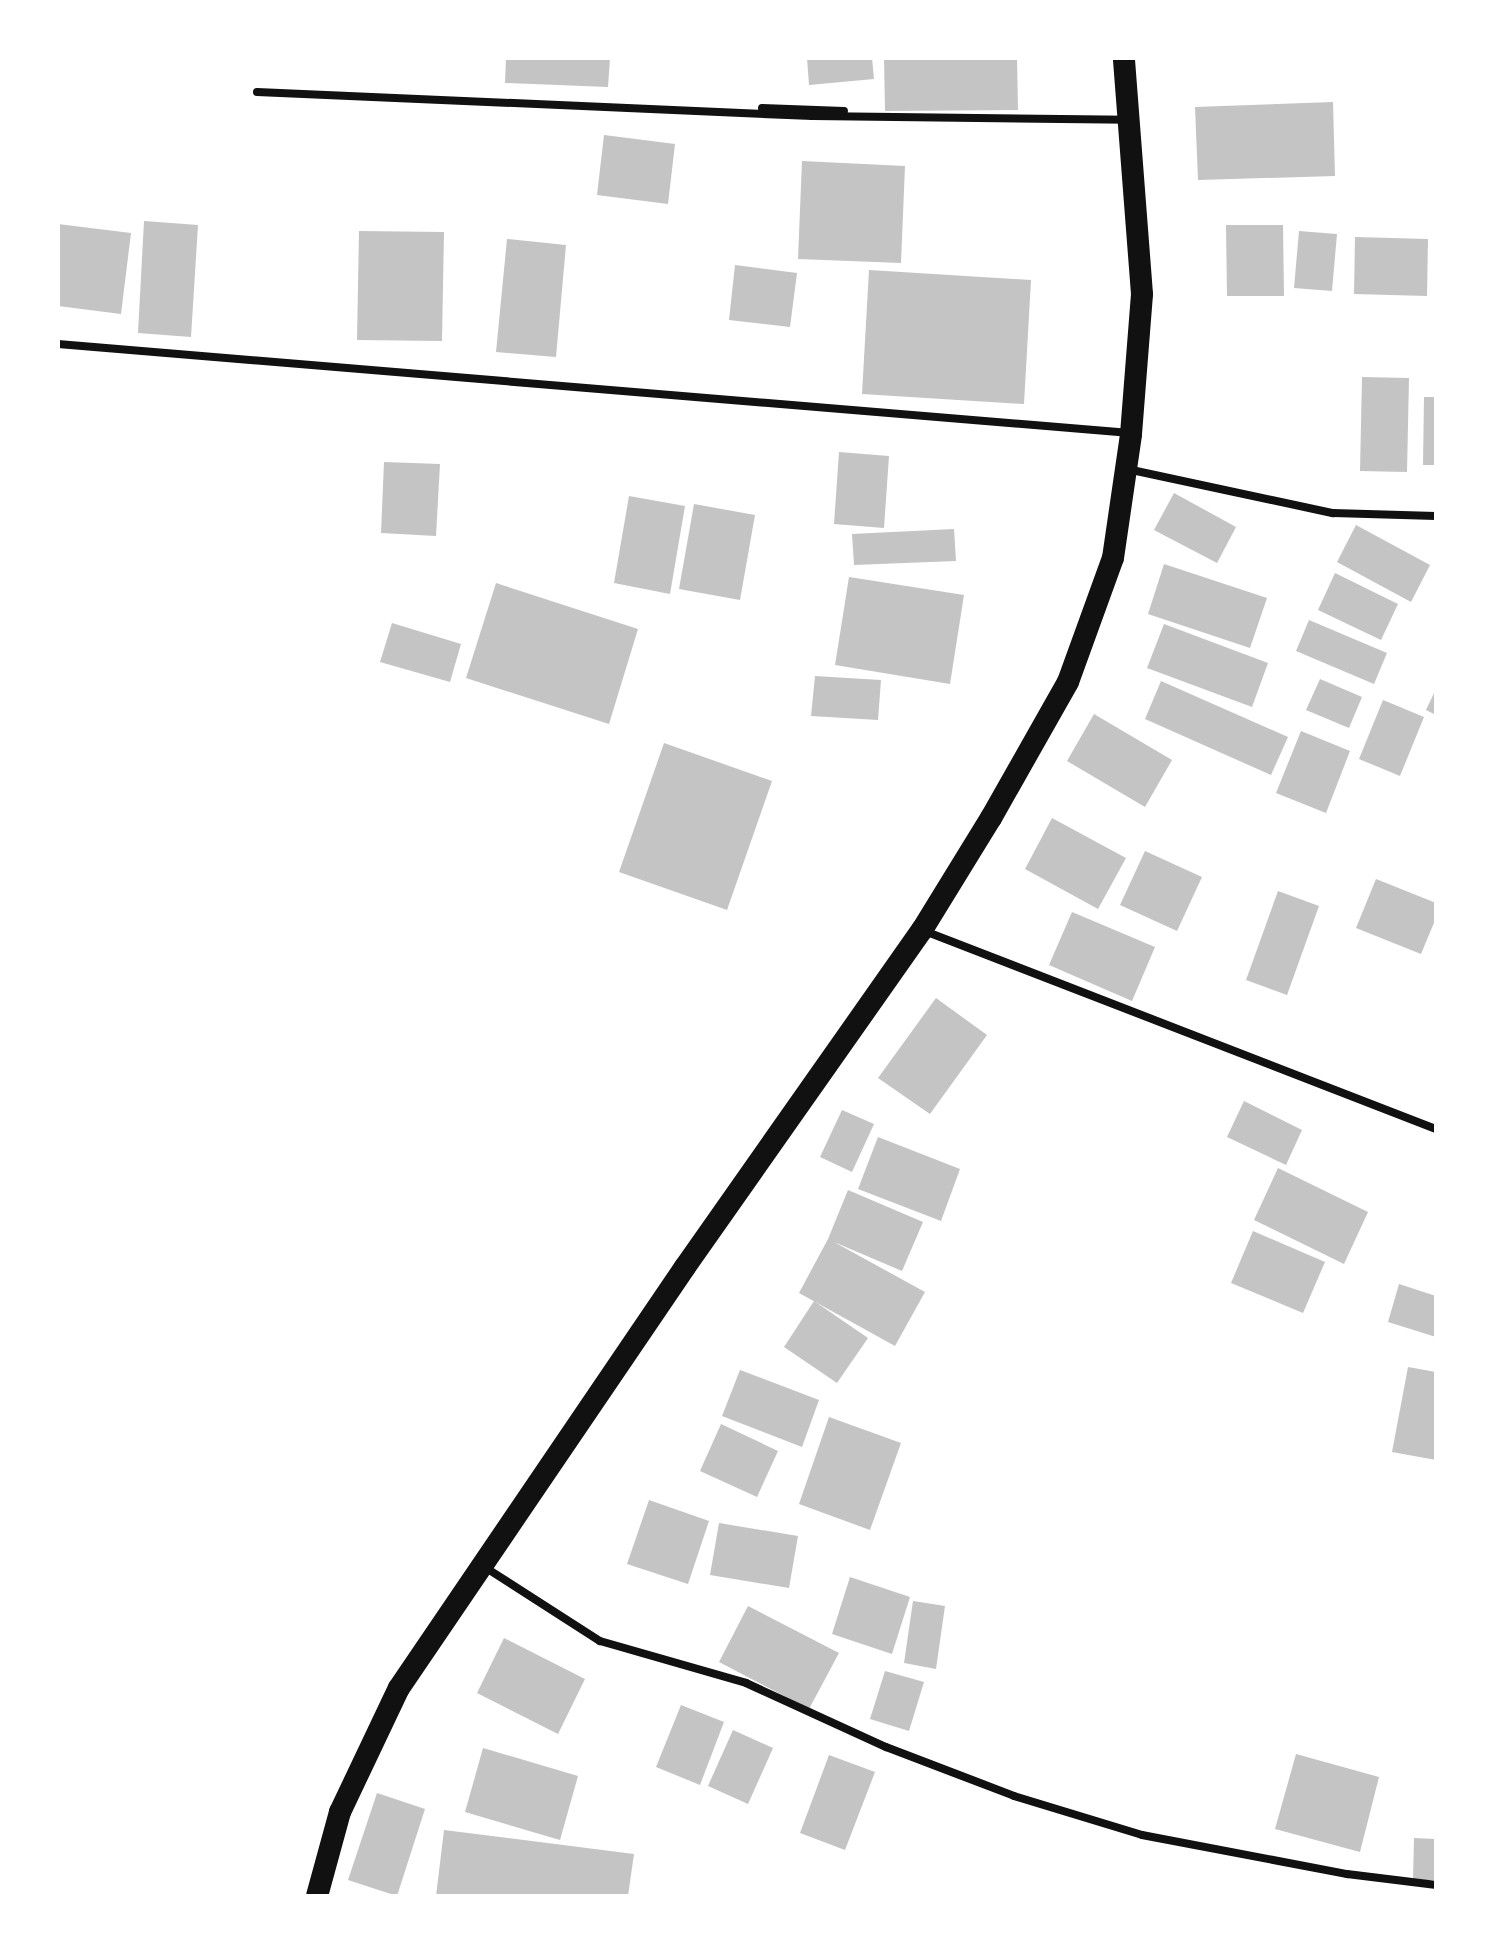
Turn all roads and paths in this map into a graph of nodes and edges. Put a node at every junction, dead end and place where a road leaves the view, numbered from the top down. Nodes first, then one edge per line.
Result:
1 (1124, 58) edge
2 (257, 92) dead end
3 (1129, 120) junction
4 (58, 344) edge
5 (1131, 434) junction
6 (1126, 469) junction
7 (1436, 516) edge
8 (922, 930) junction
9 (1436, 1129) edge
10 (483, 1566) junction
11 (1436, 1885) edge
12 (317, 1896) edge

1 - 3 highway
2 - 3 street
3 - 5 highway
4 - 5 street
5 - 6 highway
6 - 7 street
6 - 8 highway
8 - 9 street
8 - 10 highway
10 - 11 street
10 - 12 highway

